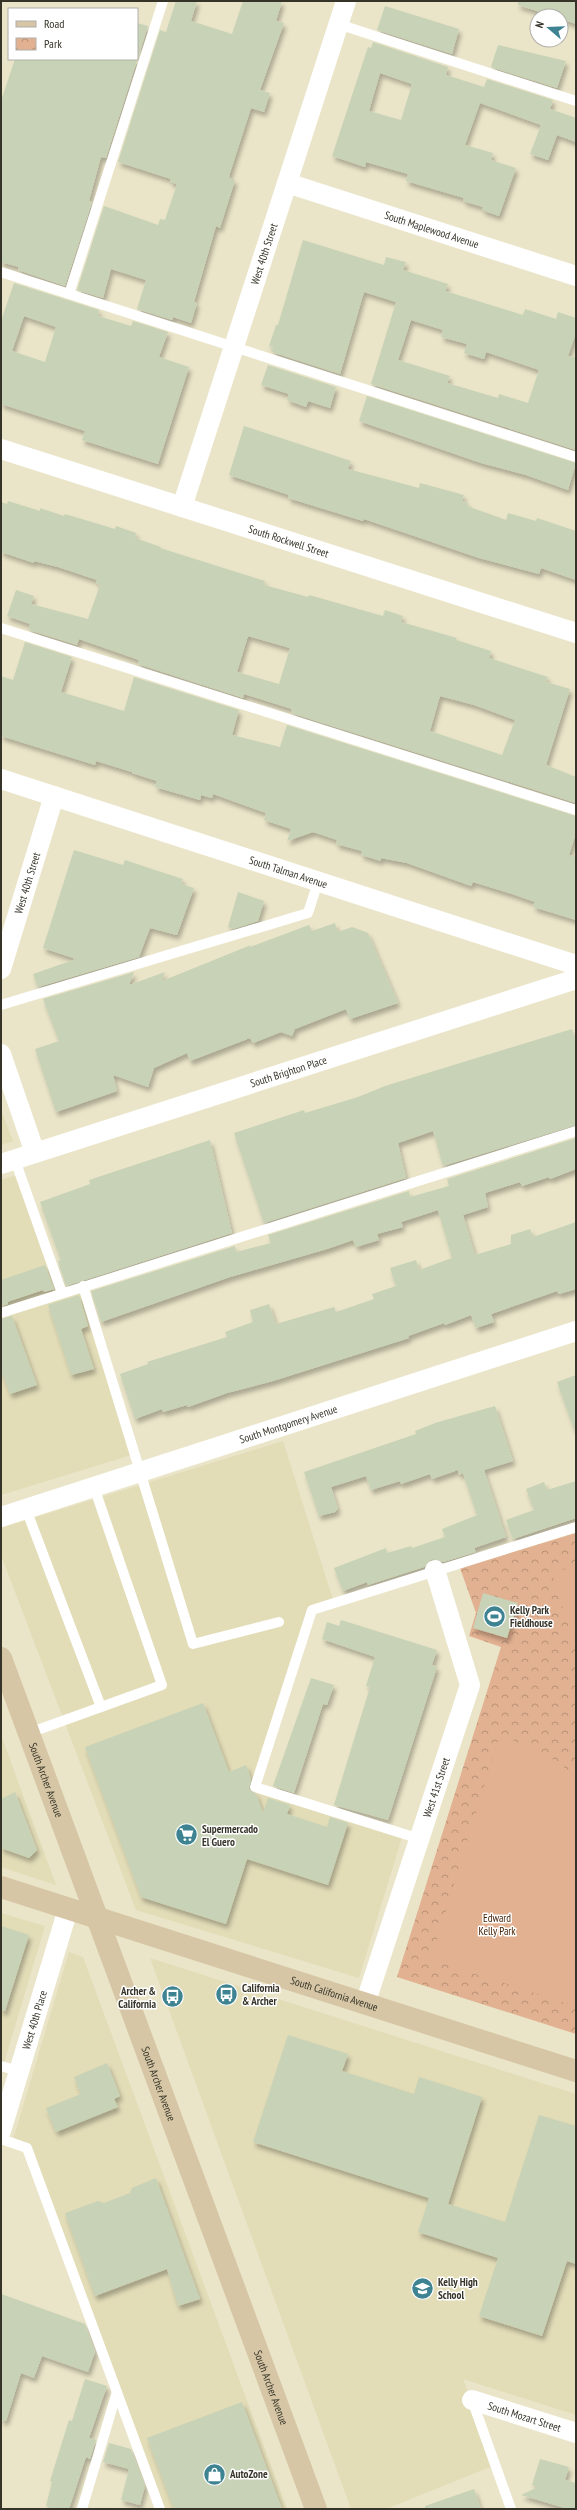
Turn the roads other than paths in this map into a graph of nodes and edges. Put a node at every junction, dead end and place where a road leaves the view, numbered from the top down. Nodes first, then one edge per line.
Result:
1 (163, 1) edge
2 (346, 1) edge
3 (338, 24) junction
4 (576, 101) edge
5 (287, 183) junction
6 (1, 272) edge
7 (576, 276) edge
8 (69, 294) junction
9 (234, 347) junction
10 (1, 449) edge
11 (576, 457) edge
12 (182, 507) junction
13 (1, 628) edge
14 (576, 633) edge
15 (1, 779) edge
16 (54, 796) junction
17 (576, 810) edge
18 (318, 882) junction
19 (576, 965) edge
20 (1, 969) edge
21 (576, 979) edge
22 (1, 1005) edge
23 (1, 1054) edge
24 (576, 1131) edge
25 (35, 1153) junction
26 (8, 1162) edge
27 (83, 1286) junction
28 (62, 1293) junction
29 (1, 1313) edge
30 (576, 1331) edge
31 (140, 1472) junction
32 (94, 1487) junction
33 (26, 1509) junction
34 (1, 1517) edge
35 (576, 1527) edge
36 (435, 1570) junction
37 (279, 1622) dead end
38 (1, 1658) edge
39 (101, 1707) junction
40 (29, 1733) junction
41 (420, 1839) junction
42 (1, 1887) edge
43 (68, 1908) junction
44 (97, 1918) junction
45 (365, 2004) junction
46 (10, 2068) edge
47 (576, 2071) edge
48 (1, 2131) edge
49 (1, 2139) edge
50 (117, 2392) junction
51 (472, 2400) joint
52 (576, 2433) edge
53 (82, 2509) edge
54 (160, 2509) edge
55 (316, 2509) edge
56 (511, 2509) edge

1 - 8 lane
2 - 3 street, West 40th Street
3 - 4 lane
3 - 5 street, West 40th Street
5 - 7 street, South Maplewood Avenue
5 - 9 street, West 40th Street
6 - 8 lane
8 - 9 lane
9 - 11 lane
9 - 12 street, West 40th Street
10 - 12 street, South Rockwell Street
12 - 14 street, South Rockwell Street
13 - 17 lane
15 - 16 street, South Talman Avenue
16 - 18 street, South Talman Avenue
16 - 20 street, West 40th Street
18 - 19 street, South Talman Avenue
18 - 22 lane
21 - 25 street, South Brighton Place
23 - 25 street
24 - 27 lane
25 - 26 street, South Brighton Place
26 - 28 lane
27 - 28 lane
27 - 31 lane
28 - 29 lane
30 - 31 street, South Montgomery Avenue
31 - 32 street, South Montgomery Avenue
31 - 37 lane
32 - 33 street, South Montgomery Avenue
32 - 39 lane
33 - 34 street, South Montgomery Avenue
33 - 39 lane
35 - 36 lane
36 - 41 street, West 41st Street
36 - 41 lane
38 - 40 main road, South Archer Avenue
39 - 40 lane
40 - 44 main road, South Archer Avenue
41 - 45 street, West 41st Street
42 - 43 main road, South California Avenue
43 - 44 main road, South California Avenue
43 - 46 street, West 40th Place
44 - 45 main road, South California Avenue
44 - 55 main road, South Archer Avenue
45 - 47 main road, South California Avenue
46 - 48 street, West 40th Place
49 - 50 lane
50 - 53 lane
50 - 54 lane
51 - 52 street, South Mozart Street
51 - 56 lane

